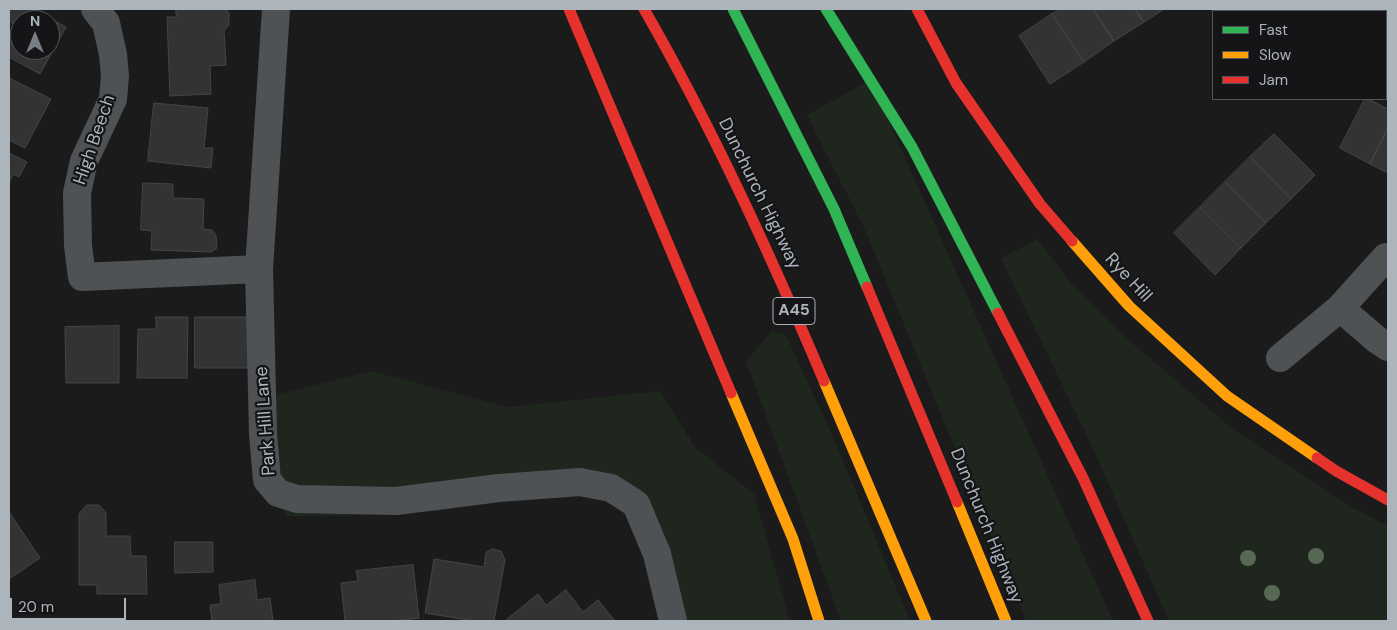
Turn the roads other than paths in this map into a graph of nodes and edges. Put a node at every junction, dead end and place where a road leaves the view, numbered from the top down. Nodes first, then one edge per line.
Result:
1 (95, 9) edge
2 (276, 9) edge
3 (569, 9) edge
4 (644, 9) edge
5 (733, 9) edge
6 (826, 9) edge
7 (916, 9) edge
8 (1386, 257) dead end
9 (259, 269) junction
10 (1340, 308) junction
11 (1388, 347) edge
12 (1280, 358) dead end
13 (1388, 500) edge
14 (673, 621) edge
15 (819, 621) edge
16 (926, 621) edge
17 (1006, 621) edge
18 (1148, 621) edge

1 - 9 street, High Beech
2 - 9 street, Park Hill Lane
3 - 15 main road
4 - 16 main road, Dunchurch Highway / A45
5 - 17 main road, Dunchurch Highway
6 - 18 main road
7 - 13 main road, Rye Hill
8 - 10 street
9 - 14 street, Park Hill Lane
10 - 11 street
10 - 12 street

